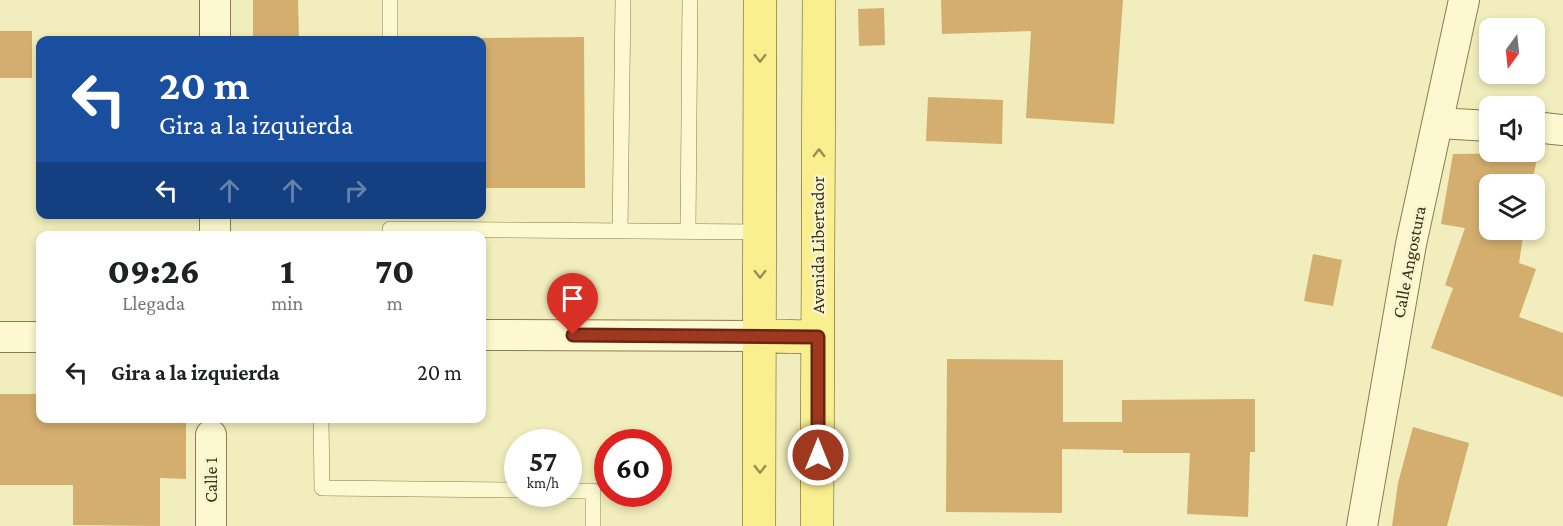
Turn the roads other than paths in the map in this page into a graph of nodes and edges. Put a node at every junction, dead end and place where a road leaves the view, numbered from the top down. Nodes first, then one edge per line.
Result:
1 (215, 0) edge
2 (390, 0) edge
3 (623, 0) edge
4 (690, 0) edge
5 (760, 0) edge
6 (819, 0) edge
7 (1464, 0) edge
8 (215, 36) edge
9 (390, 36) edge
10 (1438, 123) junction
11 (1479, 125) edge
12 (1545, 129) edge
13 (1563, 130) edge
14 (390, 226) edge
15 (620, 231) junction
16 (688, 231) junction
17 (760, 232) junction
18 (486, 335) edge
19 (760, 336) junction
20 (0, 337) edge
21 (36, 337) edge
22 (818, 337) junction
23 (321, 423) edge
24 (211, 435) dead end
25 (504, 490) edge
26 (582, 491) edge
27 (211, 526) edge
28 (593, 526) edge
29 (759, 526) edge
30 (817, 526) edge
31 (1362, 526) edge

1 - 8 street
2 - 9 lane
3 - 15 lane
4 - 16 lane
5 -> 17 main road
22 -> 6 main road, Avenida Libertador
7 - 10 street, Calle Angostura
10 - 11 street
10 - 31 street, Calle Angostura
12 - 13 street
14 - 15 lane
15 - 16 lane
16 - 17 lane
17 -> 19 main road
18 - 19 street
19 - 22 main road
19 -> 29 main road
20 - 21 street
22 - 30 main road, Avenida Libertador
23 - 25 lane
24 - 27 street, Calle 1
26 - 28 lane

